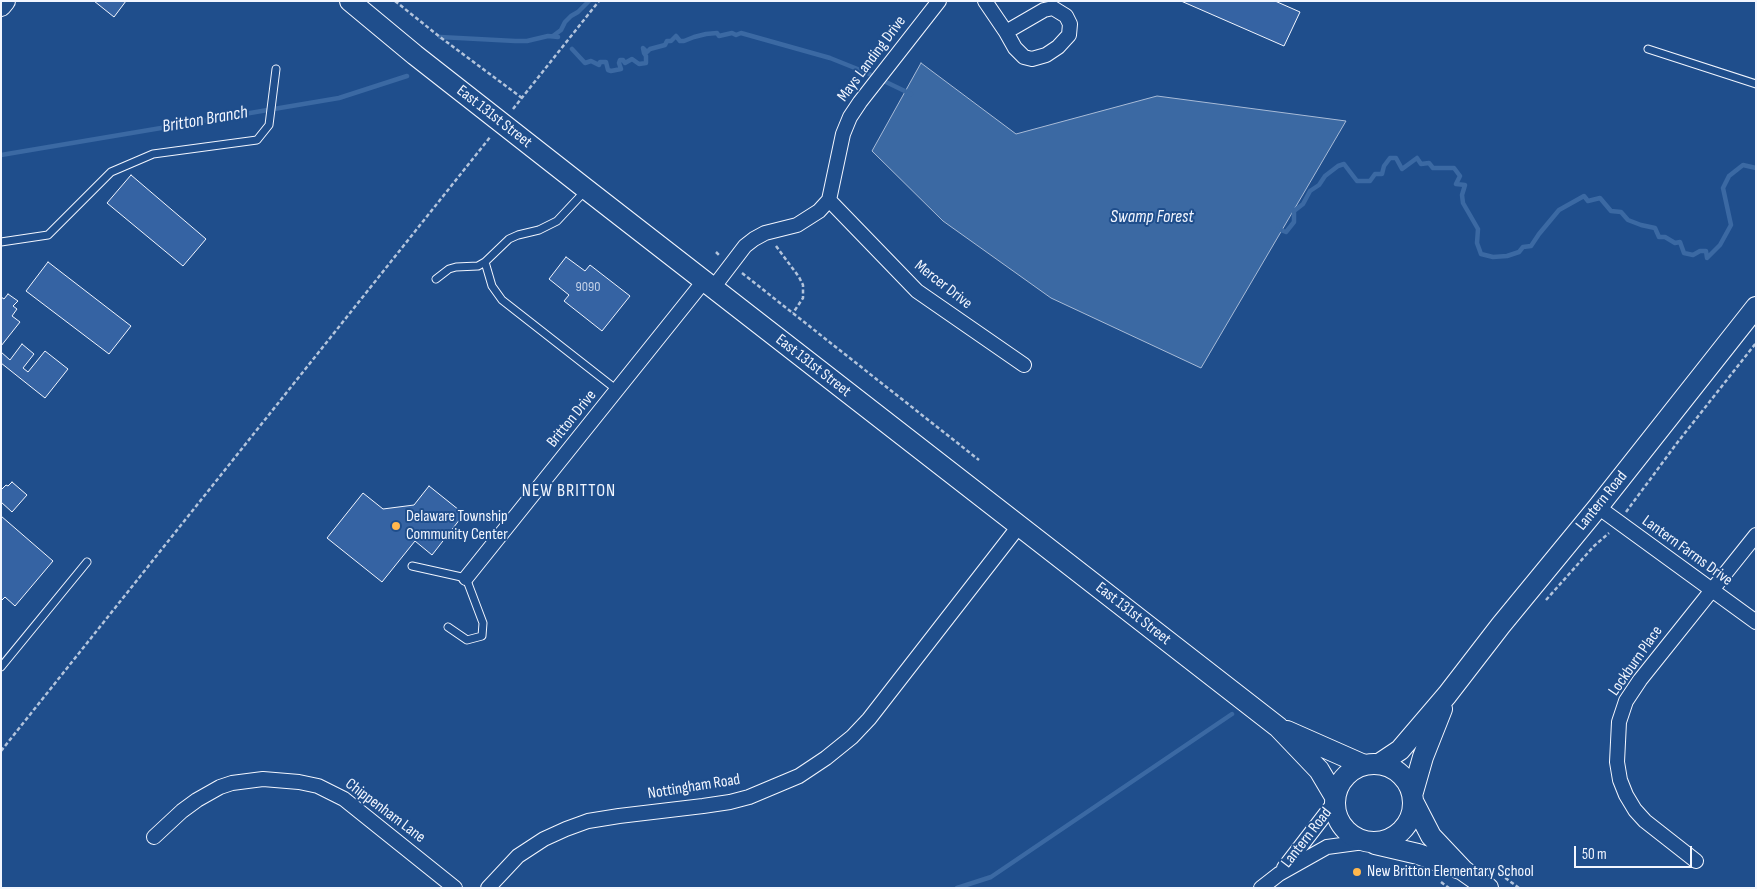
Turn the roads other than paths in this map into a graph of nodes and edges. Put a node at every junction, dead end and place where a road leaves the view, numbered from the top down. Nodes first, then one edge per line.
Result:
1 (5, 1) edge
2 (350, 1) edge
3 (938, 1) edge
4 (985, 1) edge
5 (1, 6) edge
6 (1006, 32) dead end
7 (1648, 49) dead end
8 (276, 69) dead end
9 (1756, 84) edge
10 (586, 189) junction
11 (829, 200) junction
12 (1, 242) edge
13 (486, 262) junction
14 (436, 279) dead end
15 (708, 285) junction
16 (1756, 307) edge
17 (1024, 365) dead end
18 (617, 390) junction
19 (1598, 507) junction
20 (1019, 526) junction
21 (1756, 535) edge
22 (87, 562) dead end
23 (412, 566) dead end
24 (466, 578) junction
25 (1712, 590) junction
26 (1756, 622) edge
27 (448, 627) dead end
28 (1, 667) edge
29 (1447, 695) junction
30 (1278, 728) junction
31 (1372, 764) junction
32 (1413, 798) junction
33 (1335, 800) junction
34 (154, 837) dead end
35 (1368, 842) junction
36 (1696, 861) dead end
37 (1464, 871) junction
38 (1279, 874) junction
39 (1493, 880) edge
40 (455, 888) edge
41 (488, 888) edge
42 (1261, 888) edge

1 - 5 street
2 - 10 street, East 131st Street
3 - 11 street, Mays Landing Drive
4 - 6 street
7 - 9 lane
8 - 12 lane
10 - 13 lane
10 - 15 street, East 131st Street
11 - 15 street
11 - 17 street, Mercer Drive
13 - 14 lane
13 - 18 lane
15 - 18 street, Britton Drive
15 - 20 street, East 131st Street
16 - 19 street, Lantern Road
18 - 24 street, Britton Drive
19 - 25 street, Lantern Farms Drive
19 - 29 street, Lantern Road
20 - 30 street, East 131st Street
20 - 41 street, Nottingham Road
21 - 25 street, Lockburn Place
22 - 28 lane
23 - 24 lane
24 - 27 lane
25 - 26 street, Lantern Farms Drive
25 - 36 street, Lockburn Place
29 - 31 street, Lantern Road
29 - 32 street, Lantern Road
30 - 31 street, East 131st Street
30 - 33 street, East 131st Street
31 - 32 street
31 - 33 street
32 - 35 street
32 - 37 street
33 - 35 street
33 - 38 street, Lantern Road
34 - 40 street, Chippenham Lane
35 - 37 street
35 - 38 street, Lantern Road
37 - 39 street
38 - 42 street, Lantern Road

